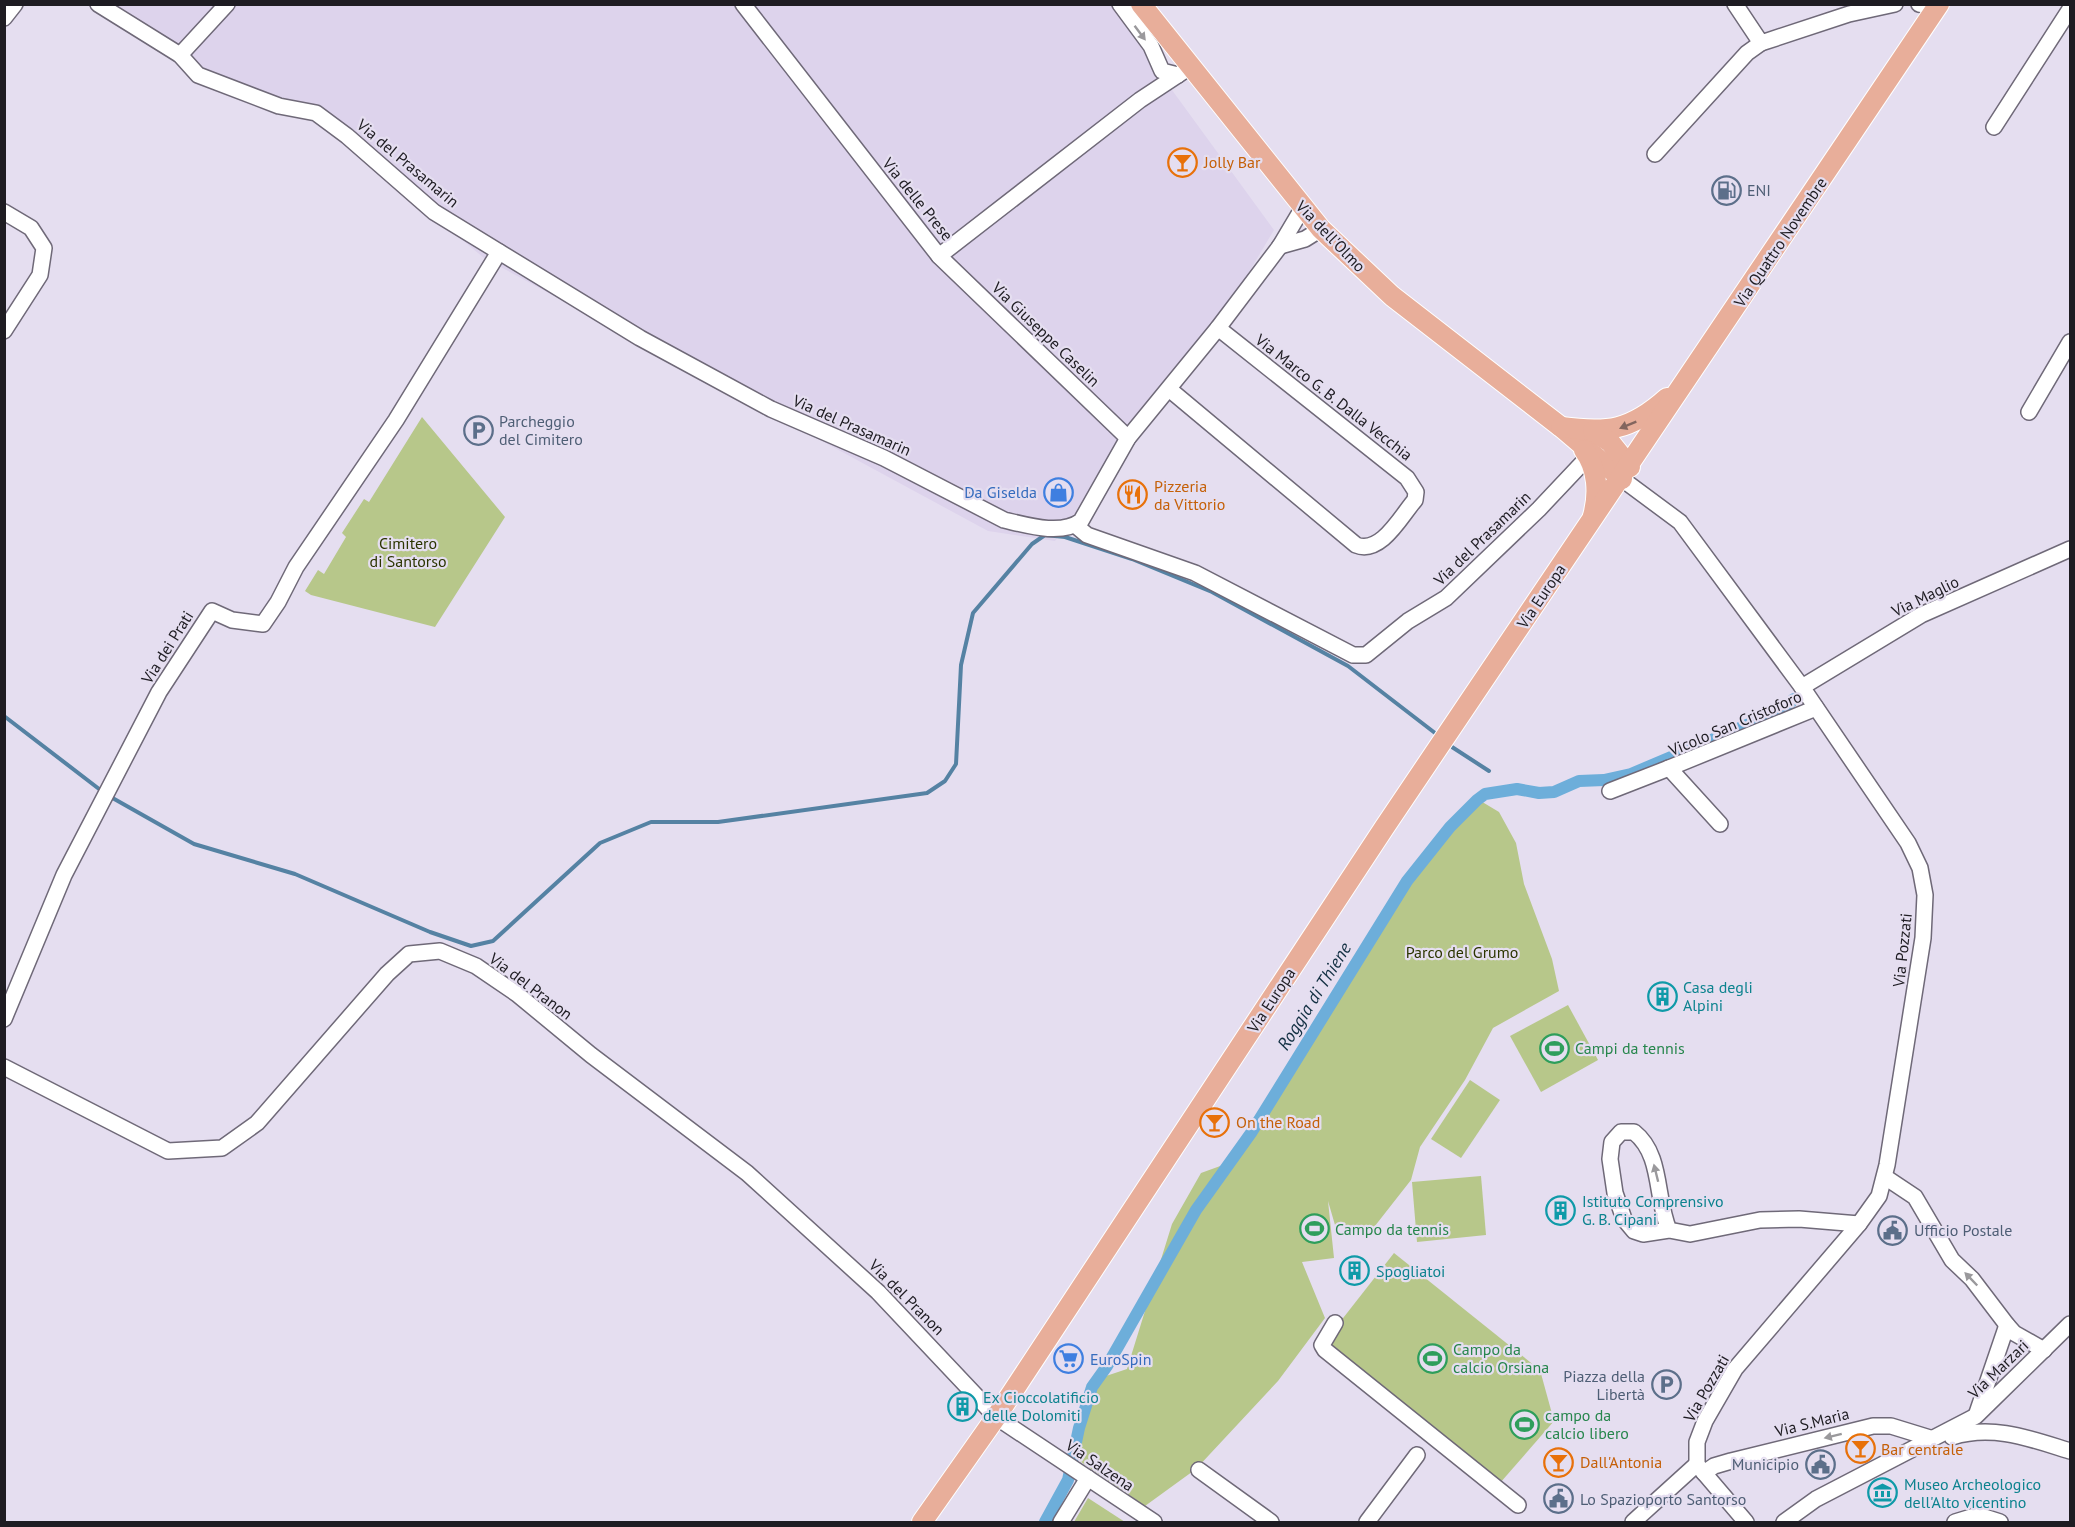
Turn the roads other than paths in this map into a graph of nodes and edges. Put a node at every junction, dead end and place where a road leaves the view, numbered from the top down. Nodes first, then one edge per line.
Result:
1 (15, 4) edge
2 (98, 4) edge
3 (227, 4) edge
4 (742, 4) edge
5 (1119, 4) edge
6 (1141, 4) edge
7 (1735, 4) edge
8 (1895, 4) edge
9 (1932, 5) edge
10 (2070, 9) edge
11 (4, 18) edge
12 (1761, 43) junction
13 (1173, 45) junction
14 (180, 56) junction
15 (1158, 63) junction
16 (1184, 71) junction
17 (1140, 100) junction
18 (1994, 127) dead end
19 (1655, 154) dead end
20 (1302, 209) junction
21 (4, 212) edge
22 (1320, 229) junction
23 (1280, 246) junction
24 (500, 252) junction
25 (939, 256) junction
26 (1218, 328) junction
27 (4, 331) edge
28 (2070, 342) edge
29 (1689, 378) junction
30 (1168, 389) junction
31 (2029, 412) dead end
32 (1128, 438) junction
33 (1587, 444) junction
34 (1626, 473) junction
35 (1590, 524) junction
36 (1075, 525) junction
37 (2070, 549) edge
38 (1802, 687) junction
39 (1816, 708) junction
40 (1669, 768) junction
41 (1610, 791) dead end
42 (1720, 824) dead end
43 (4, 1018) edge
44 (4, 1067) edge
45 (1885, 1177) junction
46 (1859, 1224) junction
47 (1670, 1230) junction
48 (1335, 1323) dead end
49 (2070, 1324) edge
50 (2007, 1325) junction
51 (2044, 1350) junction
52 (1976, 1416) junction
53 (996, 1417) junction
54 (1930, 1438) junction
55 (2070, 1451) edge
56 (1906, 1452) junction
57 (1417, 1455) dead end
58 (1700, 1469) junction
59 (1199, 1470) dead end
60 (1084, 1475) junction
61 (1518, 1505) dead end
62 (922, 1522) edge
63 (1061, 1522) edge
64 (1154, 1522) edge
65 (1271, 1522) edge
66 (1367, 1522) edge
67 (1633, 1522) edge
68 (1746, 1522) edge
69 (1785, 1522) edge
70 (1955, 1522) edge
71 (2000, 1522) edge

1 - 11 street
2 - 14 street, Via del Prasamarin
3 - 14 street
4 - 25 street, Via delle Prese
5 -> 15 street
6 - 13 main road, Via dell'Olmo
7 - 12 street
8 - 12 street
9 - 29 main road, Via Quattro Novembre
10 - 18 street
12 - 19 street
13 - 15 street
13 - 16 main road, Via dell'Olmo
14 - 24 street, Via del Prasamarin
15 - 16 street
15 - 17 street
16 - 17 street, Via delle Prese
16 - 20 main road, Via dell'Olmo
17 - 25 street, Via delle Prese
20 - 22 main road, Via dell'Olmo
20 - 23 street
21 - 27 street
22 - 23 street
22 - 33 main road, Via dell'Olmo
23 - 26 street
24 - 36 street, Via del Prasamarin
24 - 43 street, Via dei Prati
25 - 32 street, Via Giuseppe Caselin
26 - 30 street
26 - 30 street, Via Marco G. B. Dalla Vecchia
28 - 31 street
29 -> 33 main road, Via dell'Olmo
29 - 34 main road, Via Quattro Novembre
30 - 32 street
32 - 36 street
33 - 34 main road
33 - 35 main road
33 - 36 street, Via del Prasamarin
34 - 35 main road, Via Europa
34 - 38 street, Via Pozzati
35 - 53 main road, Via Europa
37 - 38 street, Via Maglio
38 - 39 street, Via Pozzati
39 - 40 street, Vicolo San Cristoforo
39 - 45 street, Via Pozzati
40 - 41 street
40 - 42 street, Vicolo San Cristoforo
44 - 53 street, Via del Pranon
45 - 46 street, Via Pozzati
50 -> 45 street
46 - 47 street
46 - 58 street, Via Pozzati
47 -> 47 street
48 - 61 street
49 - 51 street, Via Marzari
50 - 51 street, Via Marzari
50 - 52 street, Via Marzari
51 - 52 street, Via Marzari
52 - 54 street
53 - 60 street, Via Salzena
53 - 62 main road, Via Europa
54 - 56 street
54 -> 58 street, Via S.Maria
55 - 56 street
56 - 69 street
57 - 66 street
58 - 67 street, Via S.Maria
58 - 68 street
59 - 65 street
60 - 63 street
60 - 64 street, Via Salzena
70 - 71 street

